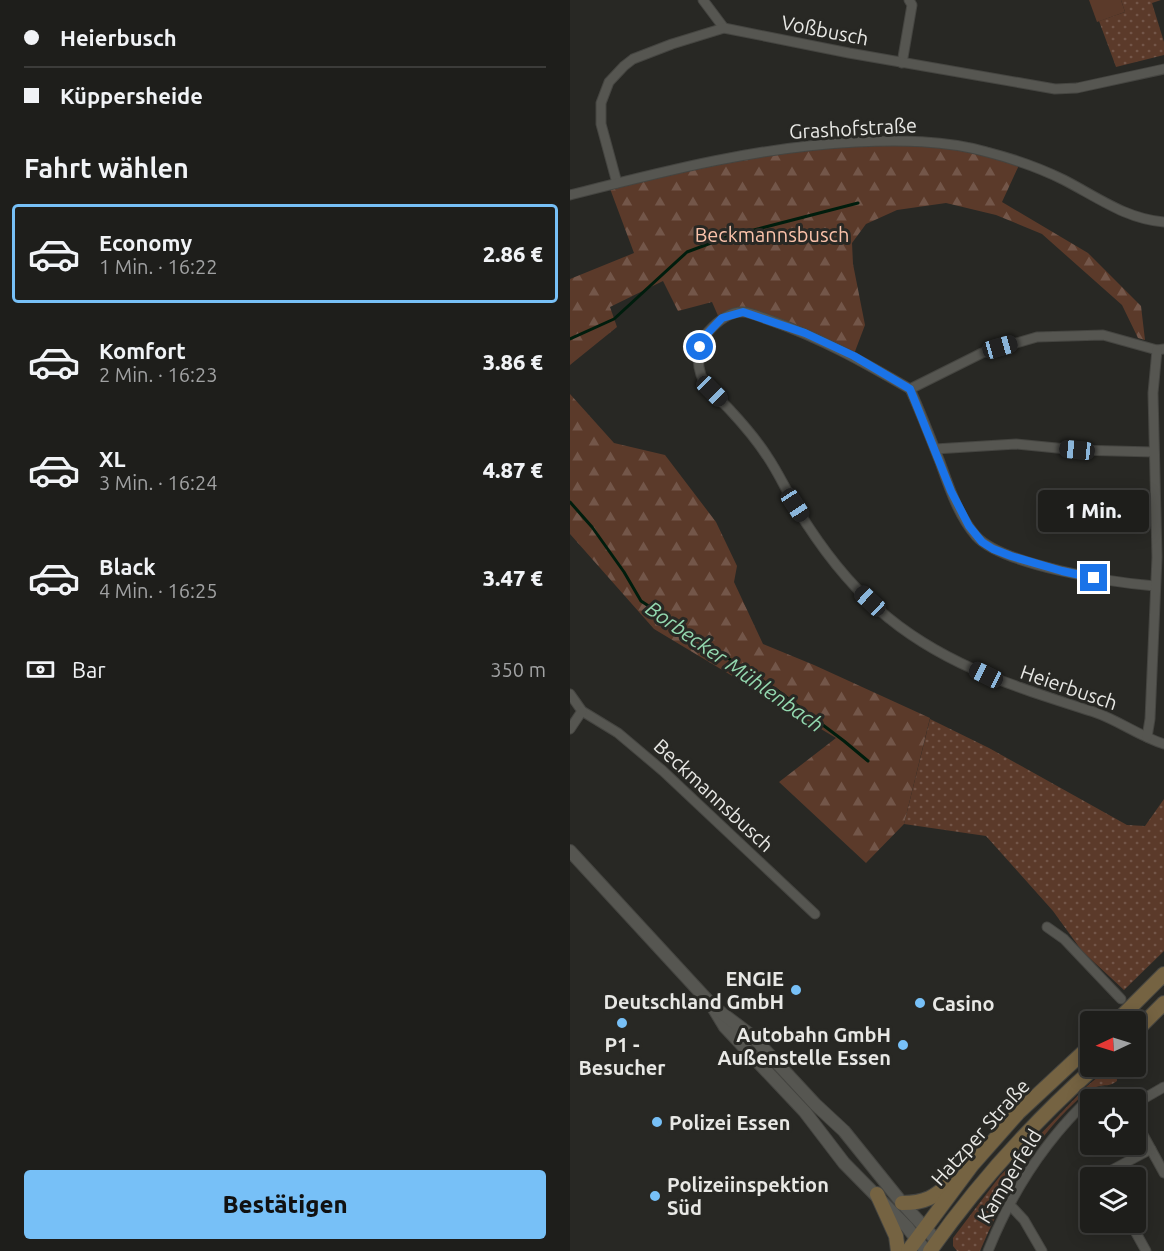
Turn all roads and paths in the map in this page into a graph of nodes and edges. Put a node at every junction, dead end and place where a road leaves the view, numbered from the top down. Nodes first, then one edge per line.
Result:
1 (703, 0) edge
2 (909, 0) edge
3 (724, 28) junction
4 (902, 63) junction
5 (1164, 69) edge
6 (617, 183) junction
7 (570, 195) edge
8 (1164, 222) edge
9 (1161, 349) edge
10 (910, 389) junction
11 (935, 449) junction
12 (1154, 452) junction
13 (1155, 586) junction
14 (570, 694) edge
15 (582, 711) junction
16 (570, 729) edge
17 (1147, 737) junction
18 (1164, 744) edge
19 (570, 851) edge
20 (815, 914) dead end
21 (1047, 927) dead end
22 (1164, 974) edge
23 (1164, 1003) edge
24 (711, 1004) junction
25 (1128, 1010) edge
26 (1146, 1021) edge
27 (1080, 1055) edge
28 (1084, 1077) edge
29 (1164, 1087) edge
30 (1146, 1097) edge
31 (1080, 1107) edge
32 (1146, 1141) edge
33 (1150, 1149) junction
34 (972, 1165) junction
35 (1117, 1167) edge
36 (1164, 1173) edge
37 (877, 1194) junction
38 (902, 1203) junction
39 (1010, 1205) junction
40 (920, 1232) junction
41 (1136, 1233) edge
42 (934, 1249) edge
43 (898, 1251) edge
44 (908, 1251) edge
45 (988, 1251) edge
46 (1042, 1251) edge
47 (1146, 1251) edge

1 - 3 street
2 - 4 street
3 - 4 street, Voßbusch
3 - 6 street, Voßbusch
4 - 5 street, Voßbusch
6 - 7 street, Grashofstraße
6 - 8 street, Grashofstraße
9 - 10 street
9 - 12 street
10 - 11 street
10 - 17 street, Heierbusch
11 - 12 street
11 - 13 street
12 - 13 street
13 - 17 street
14 - 15 street, Beckmannsbusch
15 - 16 street
15 - 20 street, Beckmannsbusch
17 - 18 street, Heierbusch
19 - 24 street
21 - 25 street
22 - 25 main road
23 - 26 main road
24 - 37 street
24 - 38 street
27 - 34 main road, Hatzper Straße
28 - 42 main road, Hatzper Straße
29 - 30 street
31 - 39 street, Kamperfeld
32 - 33 street
33 - 35 street
33 - 36 street
34 - 38 main road
34 - 40 main road, Hatzper Straße
37 - 40 street
37 - 43 main road
38 - 40 street
39 - 45 street, Kamperfeld
39 - 46 street
40 - 42 street
40 - 44 main road, Hatzper Straße
41 - 47 street

